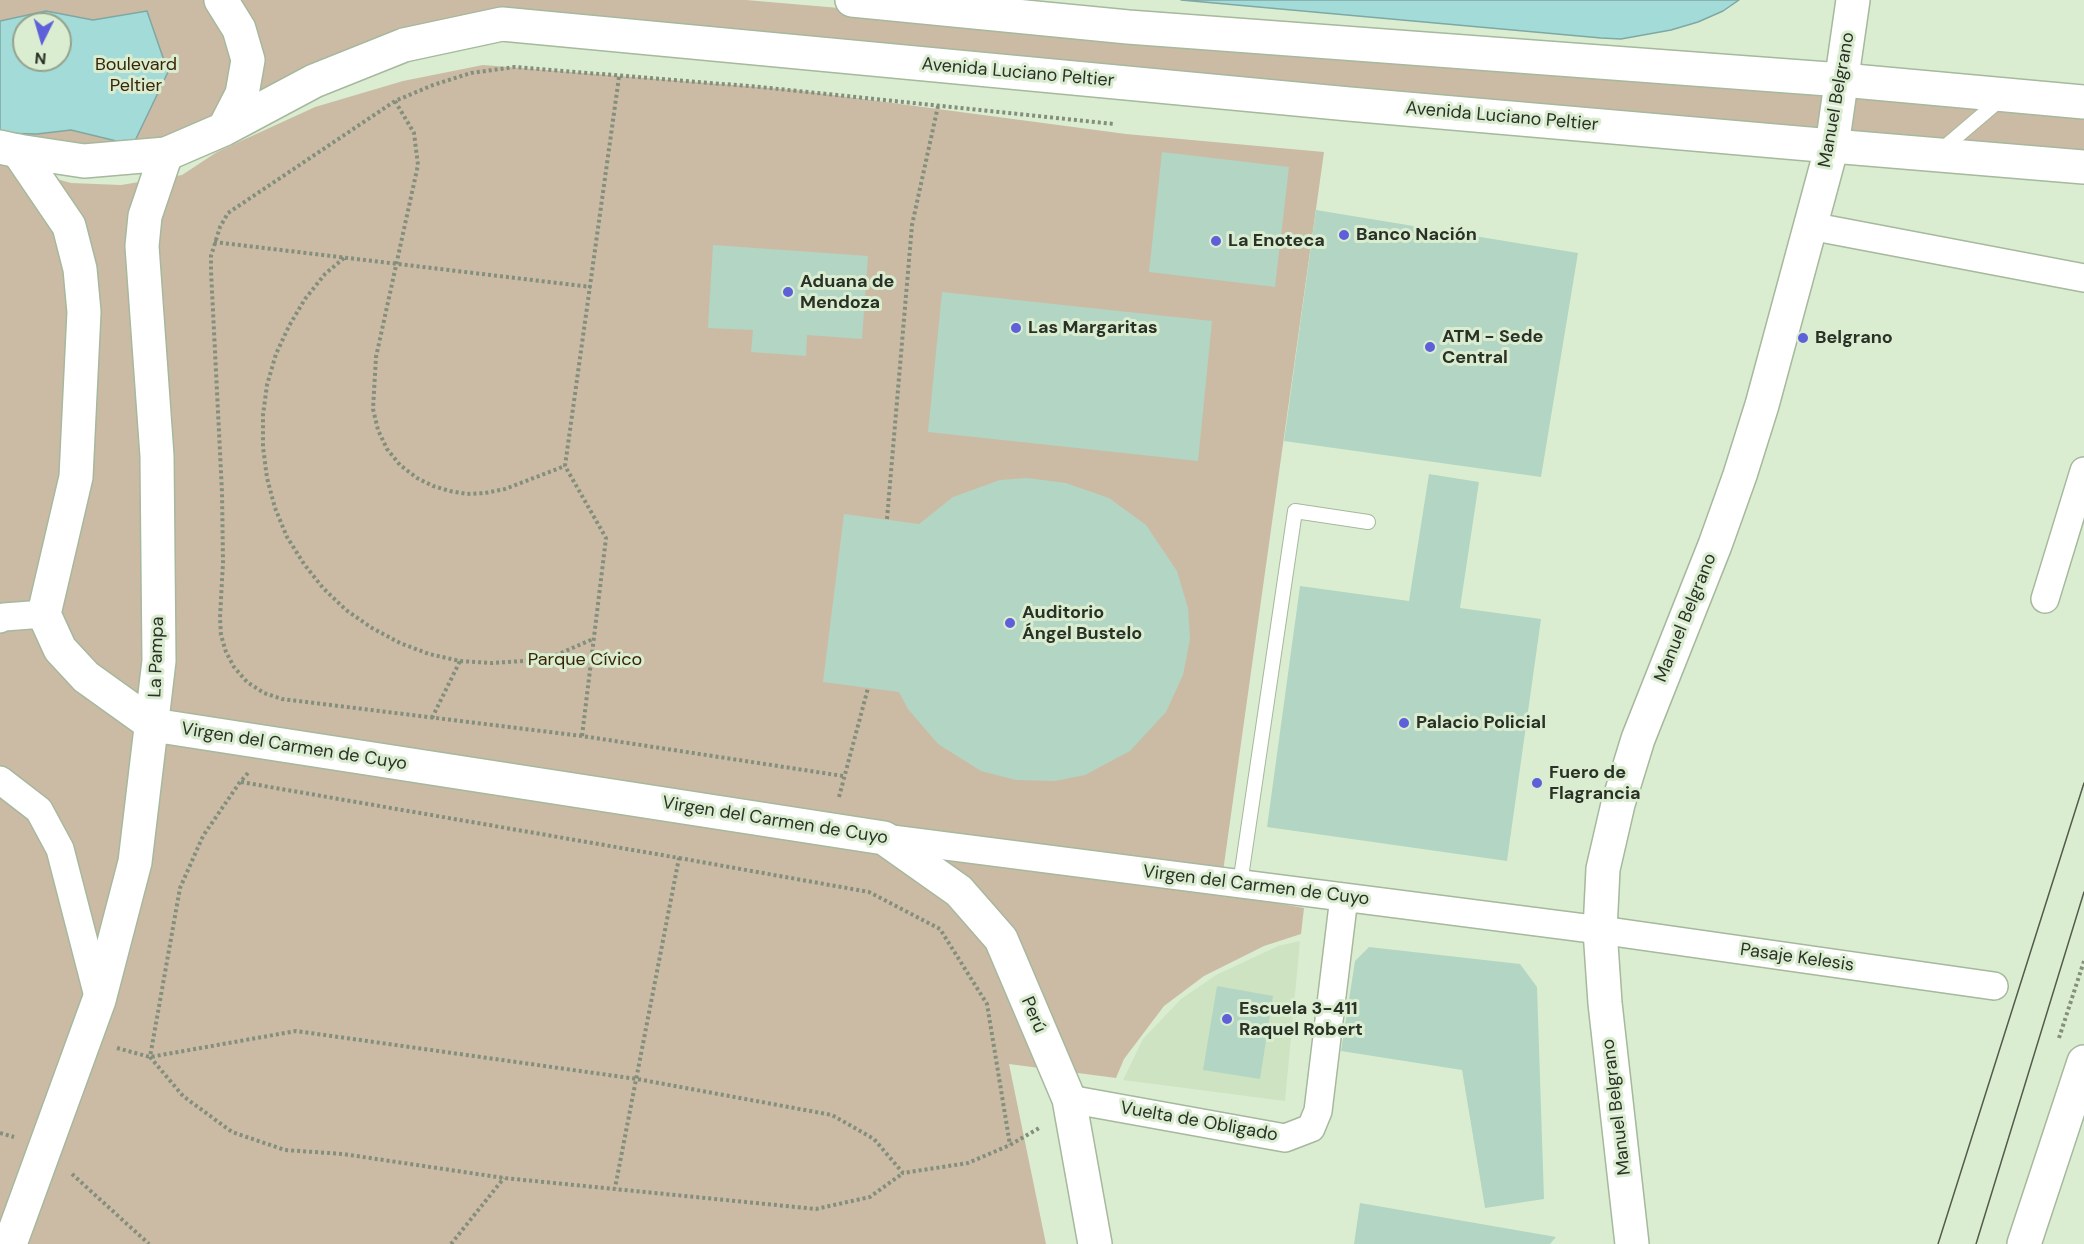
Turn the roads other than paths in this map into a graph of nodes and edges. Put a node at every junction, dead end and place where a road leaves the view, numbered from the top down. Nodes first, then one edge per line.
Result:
1 (221, 0) edge
2 (852, 0) edge
3 (1853, 0) edge
4 (1842, 80) junction
5 (2006, 94) junction
6 (2084, 102) edge
7 (224, 129) junction
8 (1832, 146) junction
9 (9, 149) edge
10 (165, 154) junction
11 (1936, 154) junction
12 (2084, 167) edge
13 (1810, 226) junction
14 (2084, 278) edge
15 (2084, 471) edge
16 (1368, 522) dead end
17 (2045, 599) dead end
18 (44, 614) junction
19 (0, 619) edge
20 (153, 725) junction
21 (0, 780) edge
22 (884, 838) junction
23 (1240, 884) junction
24 (1344, 897) junction
25 (1600, 930) junction
26 (1994, 986) dead end
27 (99, 1000) junction
28 (2084, 1062) edge
29 (1070, 1104) junction
30 (45, 1148) junction
31 (0, 1222) edge
32 (10, 1244) edge
33 (1095, 1244) edge
34 (1632, 1244) edge
35 (2025, 1244) edge

1 - 7 main road
2 - 4 main road
3 - 4 main road, Manuel Belgrano
4 - 5 main road
4 - 8 main road, Manuel Belgrano
5 - 6 main road
5 - 11 lane
7 - 8 main road, Avenida Luciano Peltier
7 - 10 main road, Avenida Luciano Peltier
8 - 11 main road, Avenida Luciano Peltier
8 - 13 main road, Manuel Belgrano
9 - 10 main road, Avenida Luciano Peltier
9 - 18 main road
10 - 20 main road, La Pampa
11 - 12 main road, Avenida Luciano Peltier
13 - 14 street
13 - 25 main road, Manuel Belgrano
15 - 17 street
16 - 23 lane
18 - 19 street
18 - 20 main road, Virgen del Carmen de Cuyo
20 - 22 main road, Virgen del Carmen de Cuyo
20 - 27 main road, La Pampa
21 - 27 street
22 - 23 street, Virgen del Carmen de Cuyo
22 - 29 main road, Perú
23 - 24 street, Virgen del Carmen de Cuyo
24 - 25 street, Virgen del Carmen de Cuyo
24 - 29 street, Vuelta de Obligado
25 - 26 street, Pasaje Kelesis
25 - 34 main road, Manuel Belgrano
27 - 30 main road, La Pampa
28 - 35 main road
29 - 33 main road, Perú
30 - 31 main road, La Pampa
30 - 32 main road, La Pampa

